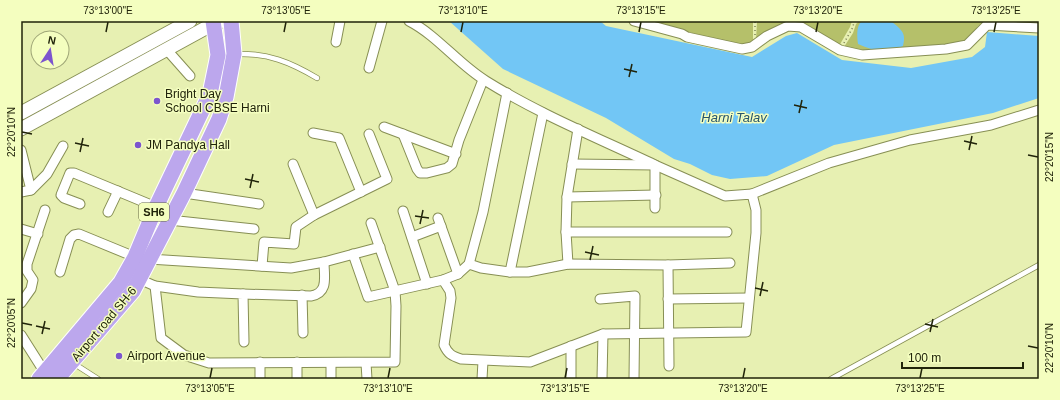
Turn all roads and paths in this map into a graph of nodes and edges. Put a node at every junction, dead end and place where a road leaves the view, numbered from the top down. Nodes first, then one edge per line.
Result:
1 (190, 21) edge
2 (231, 21) edge
3 (340, 21) edge
4 (382, 21) edge
5 (409, 21) edge
6 (634, 21) edge
7 (755, 21) edge
8 (854, 21) edge
9 (216, 22) edge
10 (1039, 28) edge
11 (336, 42) dead end
12 (754, 45) junction
13 (167, 50) junction
14 (840, 50) junction
15 (234, 54) junction
16 (368, 68) dead end
17 (190, 76) dead end
18 (317, 78) dead end
19 (483, 80) junction
20 (507, 93) junction
21 (1039, 110) edge
22 (202, 111) junction
23 (21, 113) edge
24 (544, 113) junction
25 (219, 119) junction
26 (384, 127) dead end
27 (21, 129) edge
28 (578, 129) junction
29 (313, 133) dead end
30 (369, 134) dead end
31 (403, 134) junction
32 (64, 146) dead end
33 (21, 150) edge
34 (456, 154) junction
35 (293, 164) dead end
36 (572, 164) junction
37 (655, 165) junction
38 (31, 190) junction
39 (118, 191) junction
40 (21, 192) edge
41 (361, 192) junction
42 (184, 193) junction
43 (752, 194) junction
44 (656, 195) junction
45 (567, 197) junction
46 (80, 204) dead end
47 (259, 204) dead end
48 (156, 207) junction
49 (655, 208) dead end
50 (45, 210) dead end
51 (404, 211) dead end
52 (108, 212) dead end
53 (314, 215) junction
54 (169, 220) junction
55 (371, 223) dead end
56 (21, 229) edge
57 (254, 229) dead end
58 (566, 232) junction
59 (727, 232) dead end
60 (38, 234) junction
61 (412, 237) junction
62 (380, 247) junction
63 (353, 254) junction
64 (142, 258) junction
65 (324, 262) junction
66 (24, 263) edge
67 (469, 264) junction
68 (568, 264) junction
69 (730, 264) dead end
70 (668, 265) junction
71 (1039, 265) edge
72 (262, 266) junction
73 (60, 272) dead end
74 (510, 272) junction
75 (458, 274) junction
76 (139, 279) junction
77 (443, 280) junction
78 (427, 284) junction
79 (154, 286) junction
80 (395, 291) junction
81 (243, 294) junction
82 (302, 295) junction
83 (749, 298) junction
84 (600, 299) dead end
85 (668, 299) junction
86 (21, 303) edge
87 (303, 333) dead end
88 (635, 333) junction
89 (669, 333) junction
90 (603, 334) junction
91 (21, 335) edge
92 (244, 342) dead end
93 (571, 346) junction
94 (482, 360) junction
95 (72, 362) junction
96 (260, 362) junction
97 (297, 362) junction
98 (331, 363) junction
99 (366, 363) junction
100 (669, 366) dead end
101 (47, 377) edge
102 (98, 379) edge
103 (260, 379) edge
104 (297, 379) edge
105 (331, 379) edge
106 (367, 379) edge
107 (482, 379) edge
108 (571, 379) edge
109 (602, 379) edge
110 (634, 379) edge
111 (830, 379) edge

1 - 23 street
2 - 15 main road, Airport road SH-6 / SH6
3 - 11 street
4 - 16 street
5 - 19 street
6 - 12 street
7 - 12 path
8 - 14 path
9 - 13 street
9 - 22 main road, SH6
10 - 14 street
12 - 14 street
13 - 17 street
13 - 27 street
15 - 18 lane
15 - 25 main road, Airport road SH-6 / SH6
19 - 20 street
19 - 34 street
20 - 24 street
20 - 67 street
21 - 43 street
22 - 25 main road
22 - 48 main road, SH6
24 - 28 street
24 - 74 street
25 - 42 main road, Airport road SH-6 / SH6
26 - 31 street
28 - 36 street
28 - 37 street
29 - 41 street
30 - 41 street
31 - 34 street
31 - 34 street
32 - 38 street
33 - 38 street
35 - 53 street
36 - 37 street
36 - 45 street
37 - 43 street
37 - 44 street
38 - 40 street
39 - 46 street
39 - 48 street
39 - 52 street
41 - 53 street
42 - 47 street
42 - 54 main road, Airport road SH-6 / SH6
43 - 83 street
44 - 45 street
44 - 49 street
45 - 58 street
48 - 64 main road, SH6
50 - 60 street
51 - 61 street
53 - 72 street
54 - 57 street
54 - 64 main road, Airport road SH-6 / SH6
55 - 62 street
56 - 60 street
58 - 59 street
58 - 68 street
60 - 66 street
61 - 75 street
61 - 78 street
62 - 63 street
62 - 80 street
63 - 65 street
63 - 80 street
64 - 72 street
64 - 73 street
64 - 76 main road, Airport road SH-6 / SH6
64 - 101 main road, SH6
65 - 72 street
65 - 82 street
66 - 86 street
67 - 74 street
67 - 75 street
68 - 70 street
68 - 74 street
69 - 70 street
70 - 85 street
71 - 111 lane
75 - 77 street
76 - 79 street
76 - 95 main road, Airport road SH-6 / SH6
77 - 78 street
77 - 94 street
78 - 80 street
79 - 81 street
79 - 96 street
80 - 99 street
81 - 82 street
81 - 92 street
82 - 87 street
83 - 85 street
83 - 89 street
84 - 88 street
85 - 89 street
88 - 89 street
88 - 90 street
88 - 110 street
89 - 100 street
90 - 93 street
90 - 109 street
91 - 101 street
93 - 94 street
93 - 108 street
94 - 107 street
95 - 101 main road, Airport road SH-6 / SH6
95 - 102 lane
96 - 97 street
96 - 103 street
97 - 98 street
97 - 104 street
98 - 99 street
98 - 105 street
99 - 106 street

